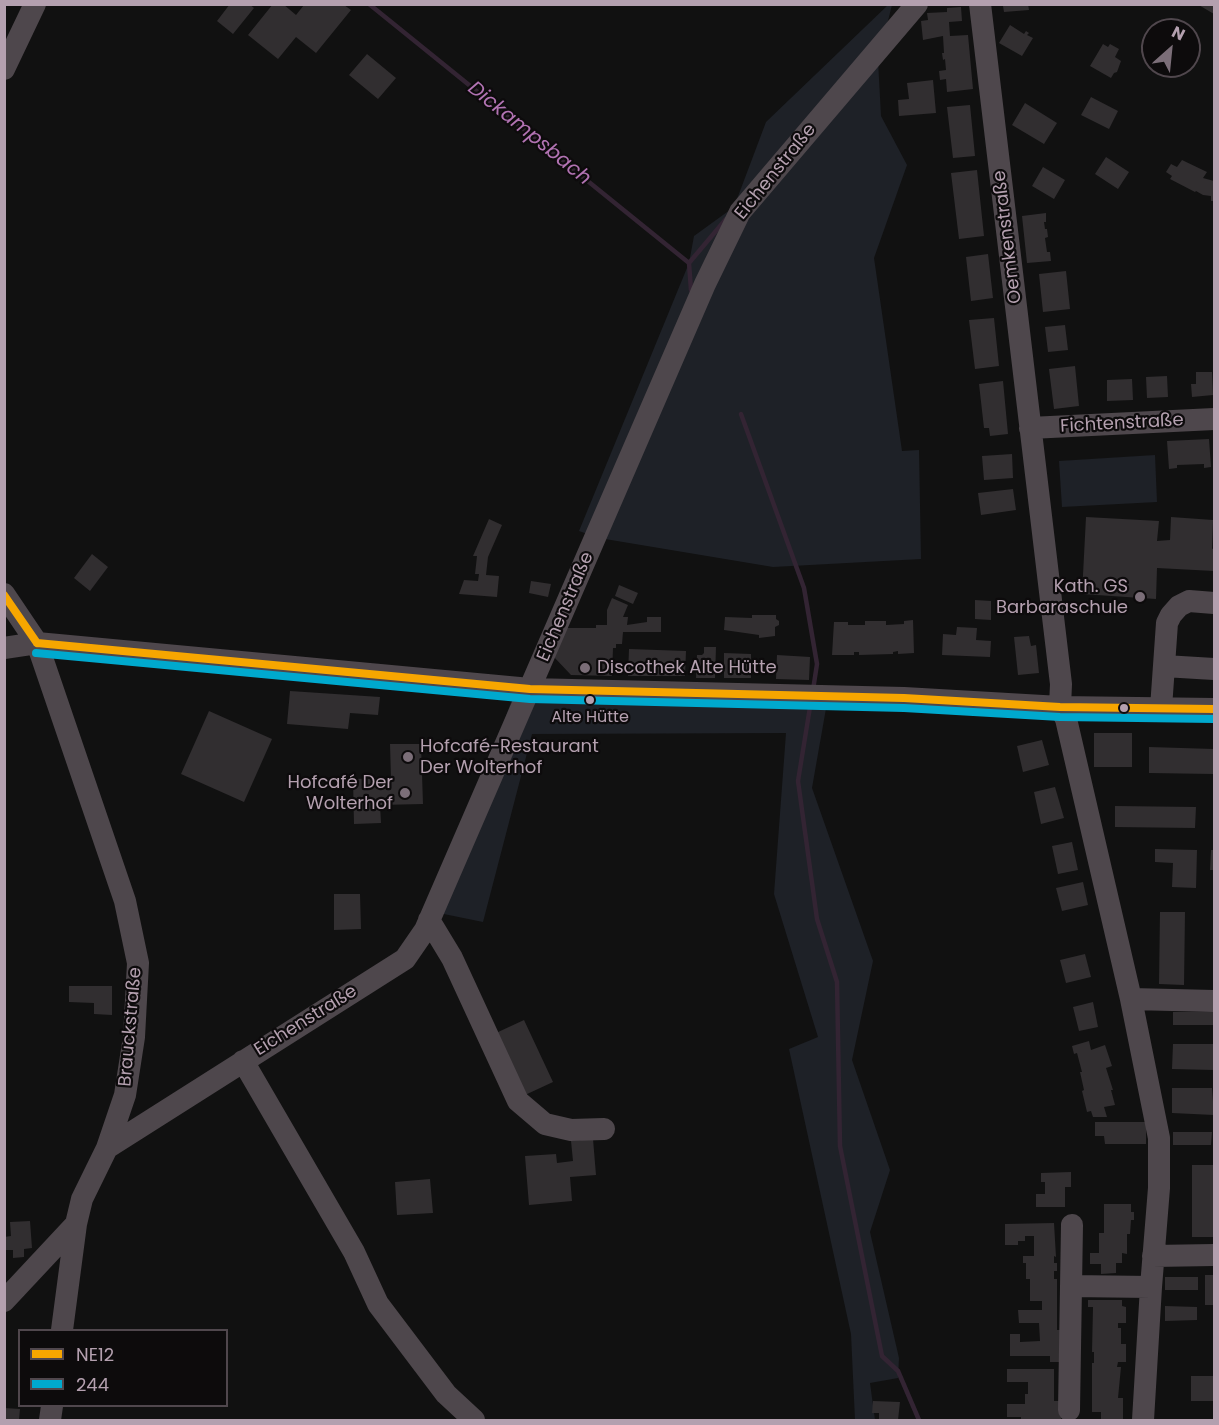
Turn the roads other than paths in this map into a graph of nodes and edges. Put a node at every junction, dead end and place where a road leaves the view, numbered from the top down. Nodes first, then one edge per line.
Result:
1 (35, 4) edge
2 (917, 4) edge
3 (980, 4) edge
4 (4, 69) edge
5 (1215, 419) edge
6 (1030, 428) junction
7 (4, 594) edge
8 (1215, 603) edge
9 (37, 643) junction
10 (4, 648) edge
11 (1164, 666) junction
12 (1215, 669) edge
13 (530, 688) junction
14 (1060, 706) junction
15 (1161, 708) junction
16 (1215, 709) edge
17 (429, 920) junction
18 (1131, 999) junction
19 (1215, 1001) edge
20 (243, 1061) junction
21 (604, 1129) dead end
22 (106, 1148) junction
23 (76, 1224) junction
24 (1072, 1225) dead end
25 (1215, 1255) edge
26 (1154, 1256) junction
27 (1071, 1286) junction
28 (1151, 1287) junction
29 (4, 1301) edge
30 (62, 1329) edge
31 (1069, 1410) dead end
32 (474, 1420) edge
33 (1143, 1420) edge

1 - 4 street
2 - 13 street, Eichenstraße
3 - 6 street, Oemkenstraße
5 - 6 street, Fichtenstraße
6 - 14 street, Oemkenstraße
7 - 9 street, Brauckstraße
8 - 11 street
9 - 10 street
9 - 13 street
9 - 22 street, Brauckstraße
11 - 12 street
11 - 15 street
13 - 14 street
13 - 17 street, Eichenstraße
14 - 15 street
14 - 18 street, Oemkenstraße
15 - 16 street
17 - 20 street, Eichenstraße
17 - 21 street
18 - 19 street
18 - 26 street, Oemkenstraße
20 - 22 street, Eichenstraße
20 - 32 street
22 - 23 street, Brauckstraße
23 - 29 street
23 - 30 street, Brauckstraße
24 - 27 street
25 - 26 street
26 - 28 street, Oemkenstraße
27 - 28 street
27 - 31 street
28 - 33 street, Oemkenstraße

